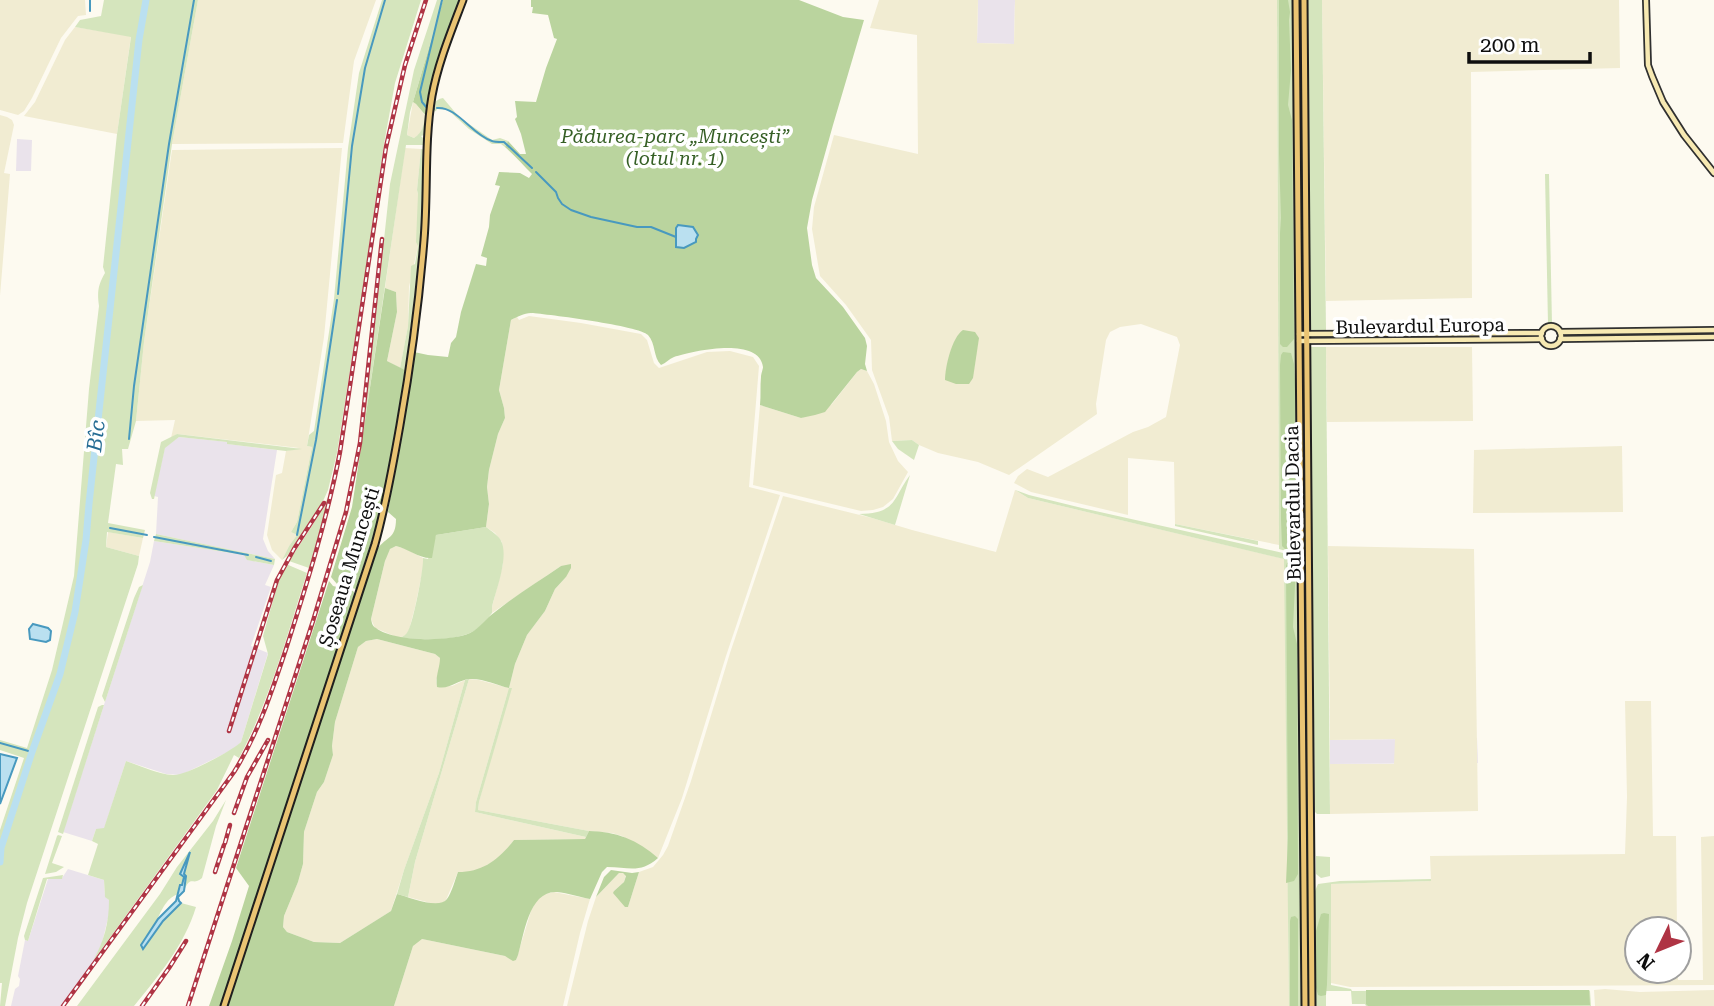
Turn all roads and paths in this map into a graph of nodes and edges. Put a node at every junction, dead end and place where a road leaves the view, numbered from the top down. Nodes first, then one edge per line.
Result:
1 (463, 0) edge
2 (1296, 0) edge
3 (1304, 0) edge
4 (1646, 0) edge
5 (1714, 173) edge
6 (1714, 330) edge
7 (1560, 332) junction
8 (1355, 334) junction
9 (1542, 336) junction
10 (1405, 337) junction
11 (1714, 337) edge
12 (1299, 338) junction
13 (1306, 338) junction
14 (1560, 339) junction
15 (1355, 341) junction
16 (1301, 556) junction
17 (1309, 557) junction
18 (1308, 961) junction
19 (224, 1006) edge
20 (1305, 1006) edge
21 (1312, 1006) edge

1 - 19 main road, Șoseaua Muncești
2 - 12 main road, Bulevardul Dacia
3 - 13 main road, Bulevardul Dacia
4 - 5 street
6 - 7 street, Bulevardul Europa
7 - 9 street, Bulevardul Europa
7 - 14 street
8 - 10 street, Bulevardul Europa
8 - 13 street, Bulevardul Europa
8 - 15 street
9 - 10 street, Bulevardul Europa
9 - 14 street, Bulevardul Europa
10 - 15 street, Bulevardul Europa
11 - 14 street, Bulevardul Europa
12 - 13 street, Bulevardul Europa
12 - 16 main road, Bulevardul Dacia
13 - 15 street, Bulevardul Europa
13 - 17 main road, Bulevardul Dacia
16 - 17 main road
16 - 18 main road, Bulevardul Dacia
17 - 18 main road, Bulevardul Dacia
18 - 20 main road, Bulevardul Dacia
18 - 21 main road, Bulevardul Dacia

